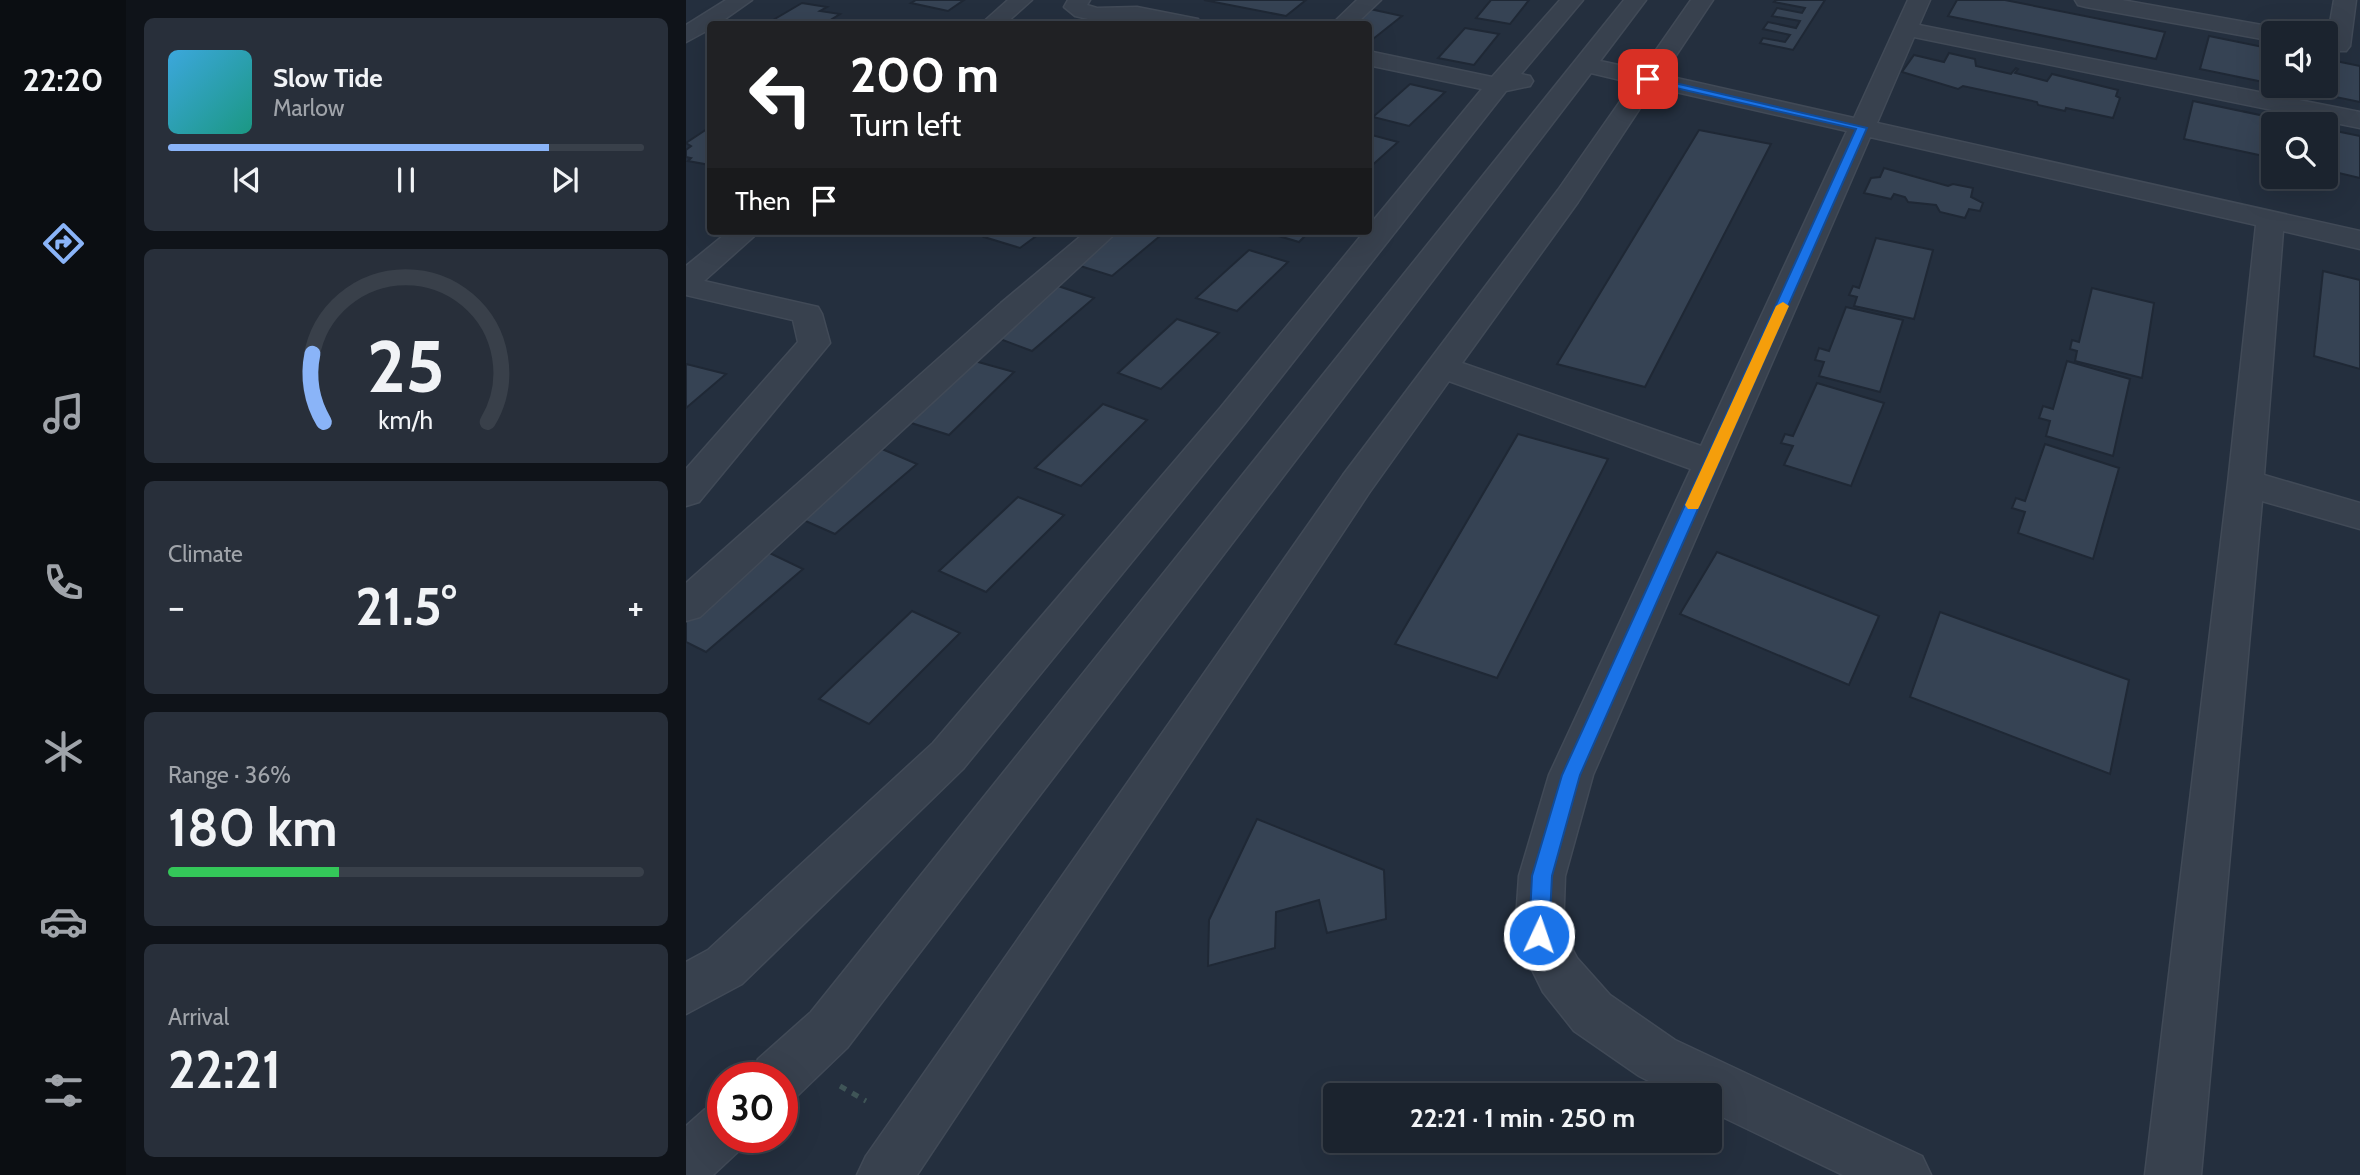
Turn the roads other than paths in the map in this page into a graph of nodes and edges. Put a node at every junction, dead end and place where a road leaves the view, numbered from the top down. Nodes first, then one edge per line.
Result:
1 (741, 0) edge
2 (1021, 0) edge
3 (1079, 0) edge
4 (1370, 0) edge
5 (1572, 0) edge
6 (1702, 0) edge
7 (2086, 0) edge
8 (2345, 0) edge
9 (1625, 12) edge
10 (1913, 15) edge
11 (1119, 19) edge
12 (708, 21) edge
13 (996, 21) edge
14 (1147, 21) edge
15 (1346, 21) edge
16 (707, 22) edge
17 (2261, 32) edge
18 (686, 35) edge
19 (2341, 46) edge
20 (1372, 59) edge
21 (1583, 64) junction
22 (1648, 79) junction
23 (1509, 101) junction
24 (2360, 120) edge
25 (1862, 128) junction
26 (1475, 203) junction
27 (2270, 221) junction
28 (741, 235) edge
29 (1099, 235) edge
30 (2360, 240) edge
31 (686, 284) edge
32 (1441, 367) junction
33 (1712, 463) junction
34 (2246, 483) junction
35 (686, 493) edge
36 (2360, 516) edge
37 (686, 606) edge
38 (686, 989) edge
39 (795, 1062) edge
40 (707, 1144) edge
41 (686, 1163) edge
42 (885, 1175) edge
43 (1903, 1175) edge
44 (2173, 1175) edge

1 - 12 street
2 - 13 street
3 - 11 street
4 - 15 street
5 - 23 street
6 - 22 street
7 - 17 street
8 - 19 street
9 - 21 street
9 - 23 street
10 - 24 street
10 - 25 street
11 - 14 street
16 - 18 street
20 - 23 street
21 - 22 street
21 - 26 street
22 - 25 street
22 - 32 street
23 - 26 street
23 - 38 street
25 - 27 street
25 - 33 street
26 - 39 street
27 - 30 street
27 - 34 street
28 - 31 street
29 - 37 street
31 - 35 street
32 - 33 street
32 - 42 street
33 - 43 street
34 - 36 street
34 - 44 street
40 - 41 street

